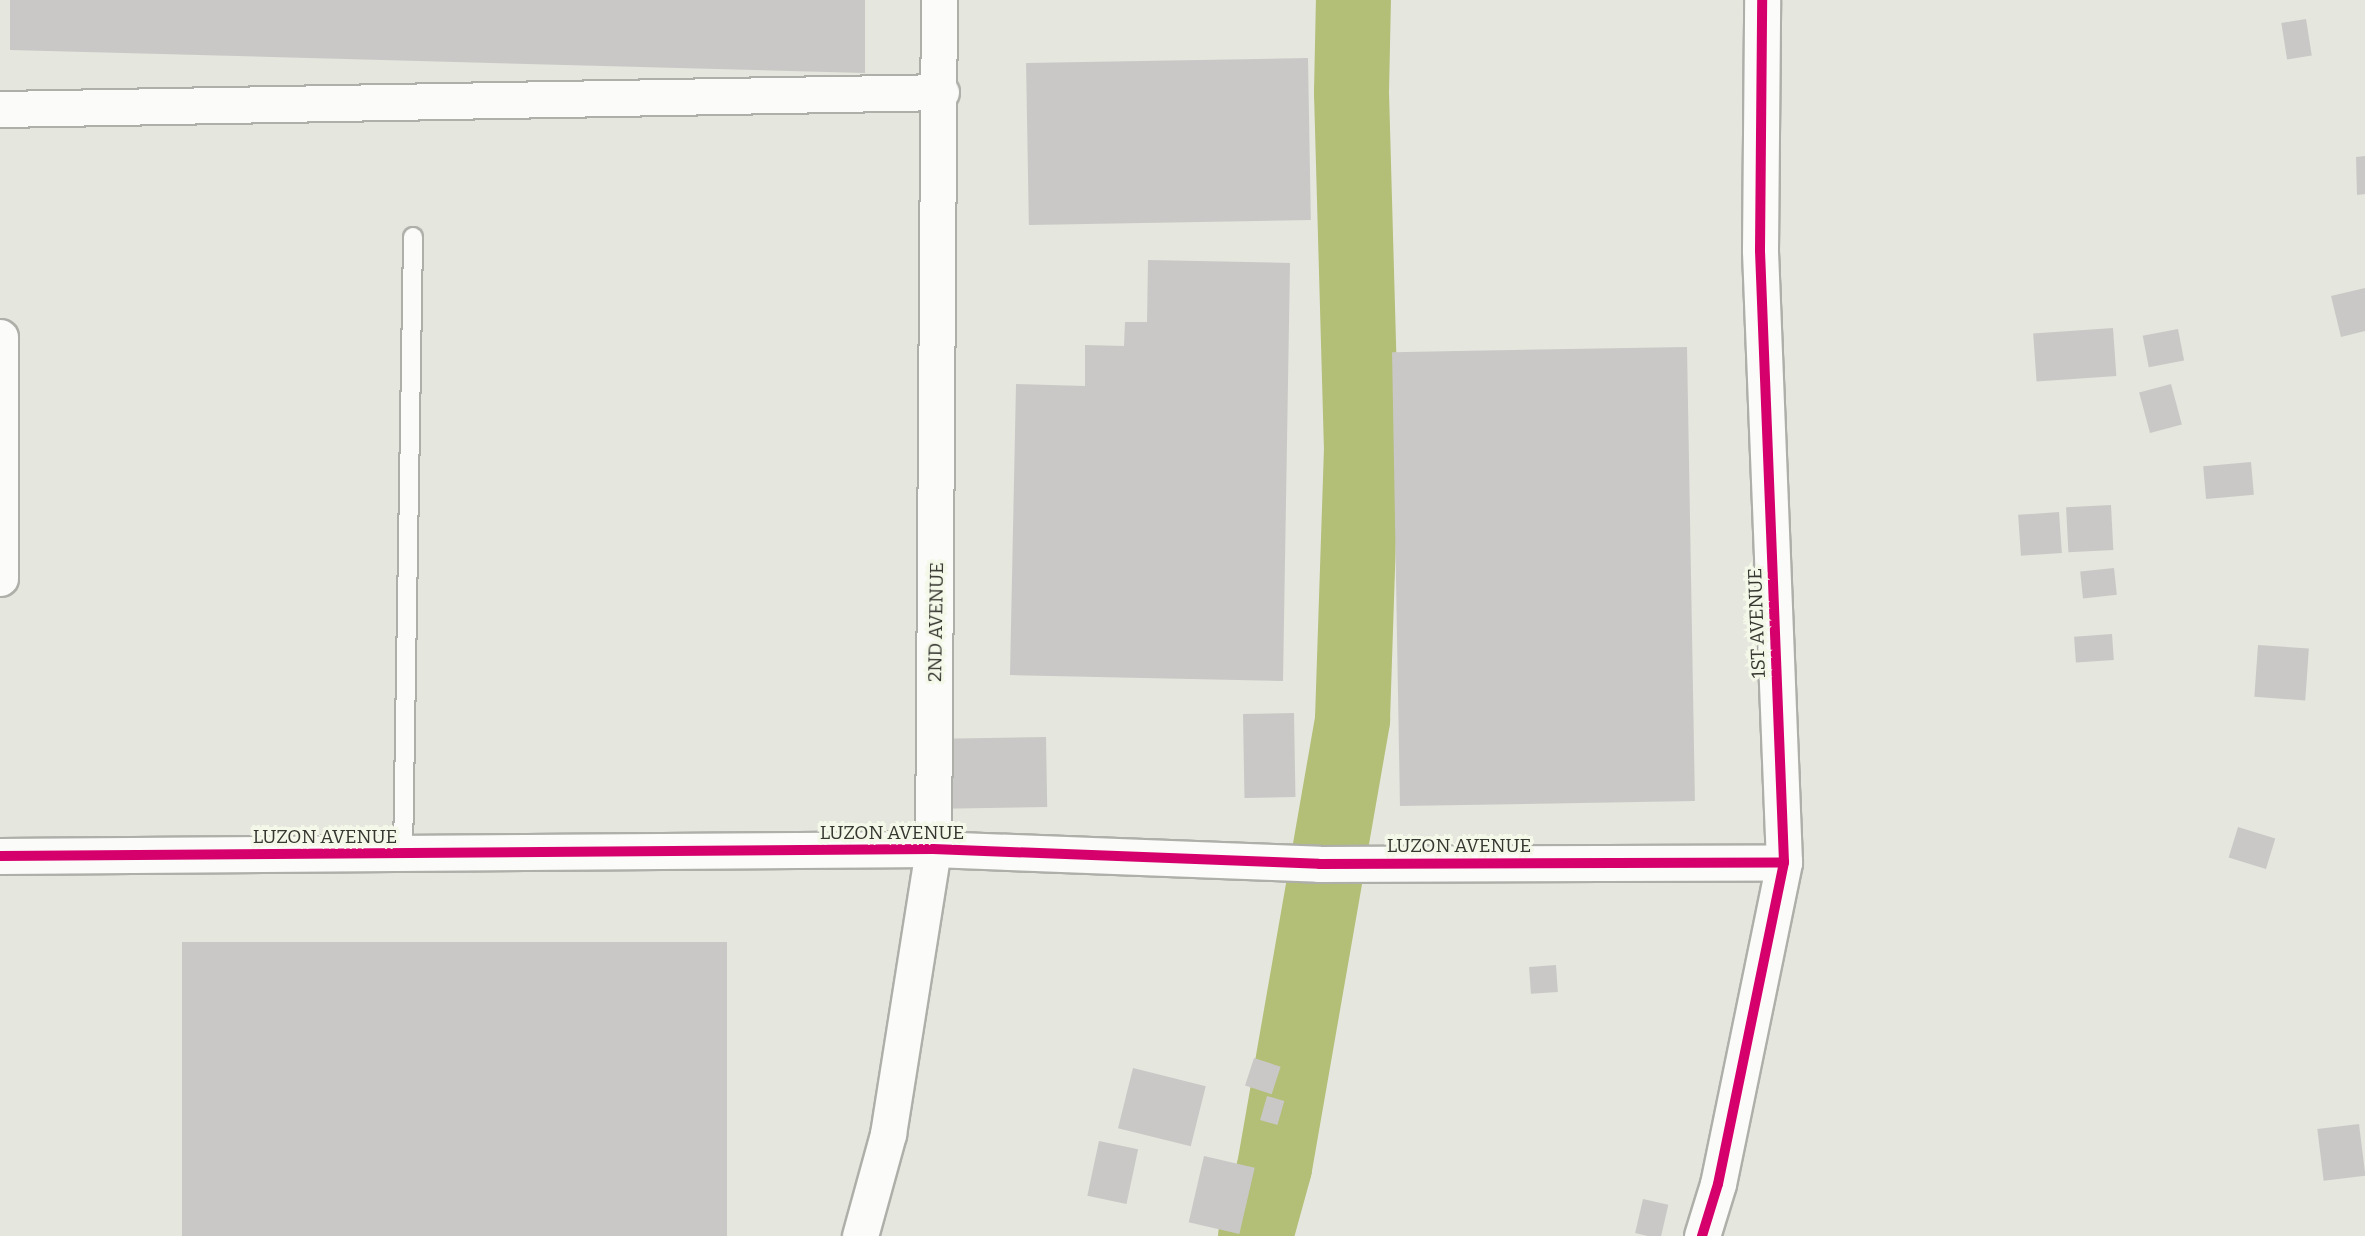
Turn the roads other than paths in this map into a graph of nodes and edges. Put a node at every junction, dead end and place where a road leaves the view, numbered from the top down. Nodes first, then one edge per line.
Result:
1 (939, 0) edge
2 (1762, 0) edge
3 (941, 92) junction
4 (0, 109) edge
5 (413, 237) dead end
6 (0, 337) edge
7 (1, 472) edge
8 (0, 578) edge
9 (933, 849) junction
10 (404, 855) junction
11 (0, 856) edge
12 (1784, 862) junction
13 (860, 1236) edge
14 (1702, 1236) edge

1 - 3 street, 2ND AVENUE
2 - 12 street, 1ST AVENUE
3 - 4 street
3 - 9 street, 2ND AVENUE
5 - 10 lane
6 - 7 street
7 - 8 street
9 - 10 street, LUZON AVENUE
9 - 12 street, LUZON AVENUE
9 - 13 street, 2ND AVENUE
10 - 11 street, LUZON AVENUE
12 - 14 street, 1ST AVENUE

